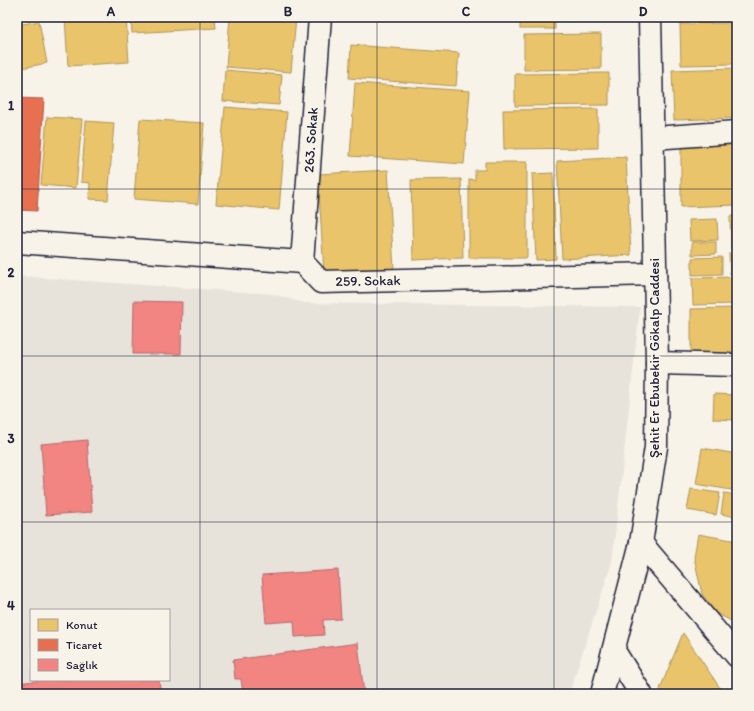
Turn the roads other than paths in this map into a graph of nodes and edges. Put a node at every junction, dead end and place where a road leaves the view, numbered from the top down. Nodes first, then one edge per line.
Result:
1 (320, 17) edge
2 (650, 17) edge
3 (737, 132) edge
4 (653, 138) junction
5 (17, 242) edge
6 (302, 262) junction
7 (655, 274) junction
8 (657, 363) junction
9 (737, 365) edge
10 (641, 543) junction
11 (614, 651) junction
12 (737, 656) edge
13 (602, 694) edge
14 (641, 694) edge

1 - 6 street, 263. Sokak
2 - 4 street, Şehit Er Ebubekir Gökalp Caddesi
3 - 4 street
4 - 7 street, Şehit Er Ebubekir Gökalp Caddesi
5 - 6 street
6 - 7 street, 259. Sokak
7 - 8 street, Şehit Er Ebubekir Gökalp Caddesi
8 - 9 street
8 - 10 street, Şehit Er Ebubekir Gökalp Caddesi
10 - 11 street, Şehit Er Ebubekir Gökalp Caddesi
10 - 12 street
11 - 13 street, Şehit Er Ebubekir Gökalp Caddesi
11 - 14 street

